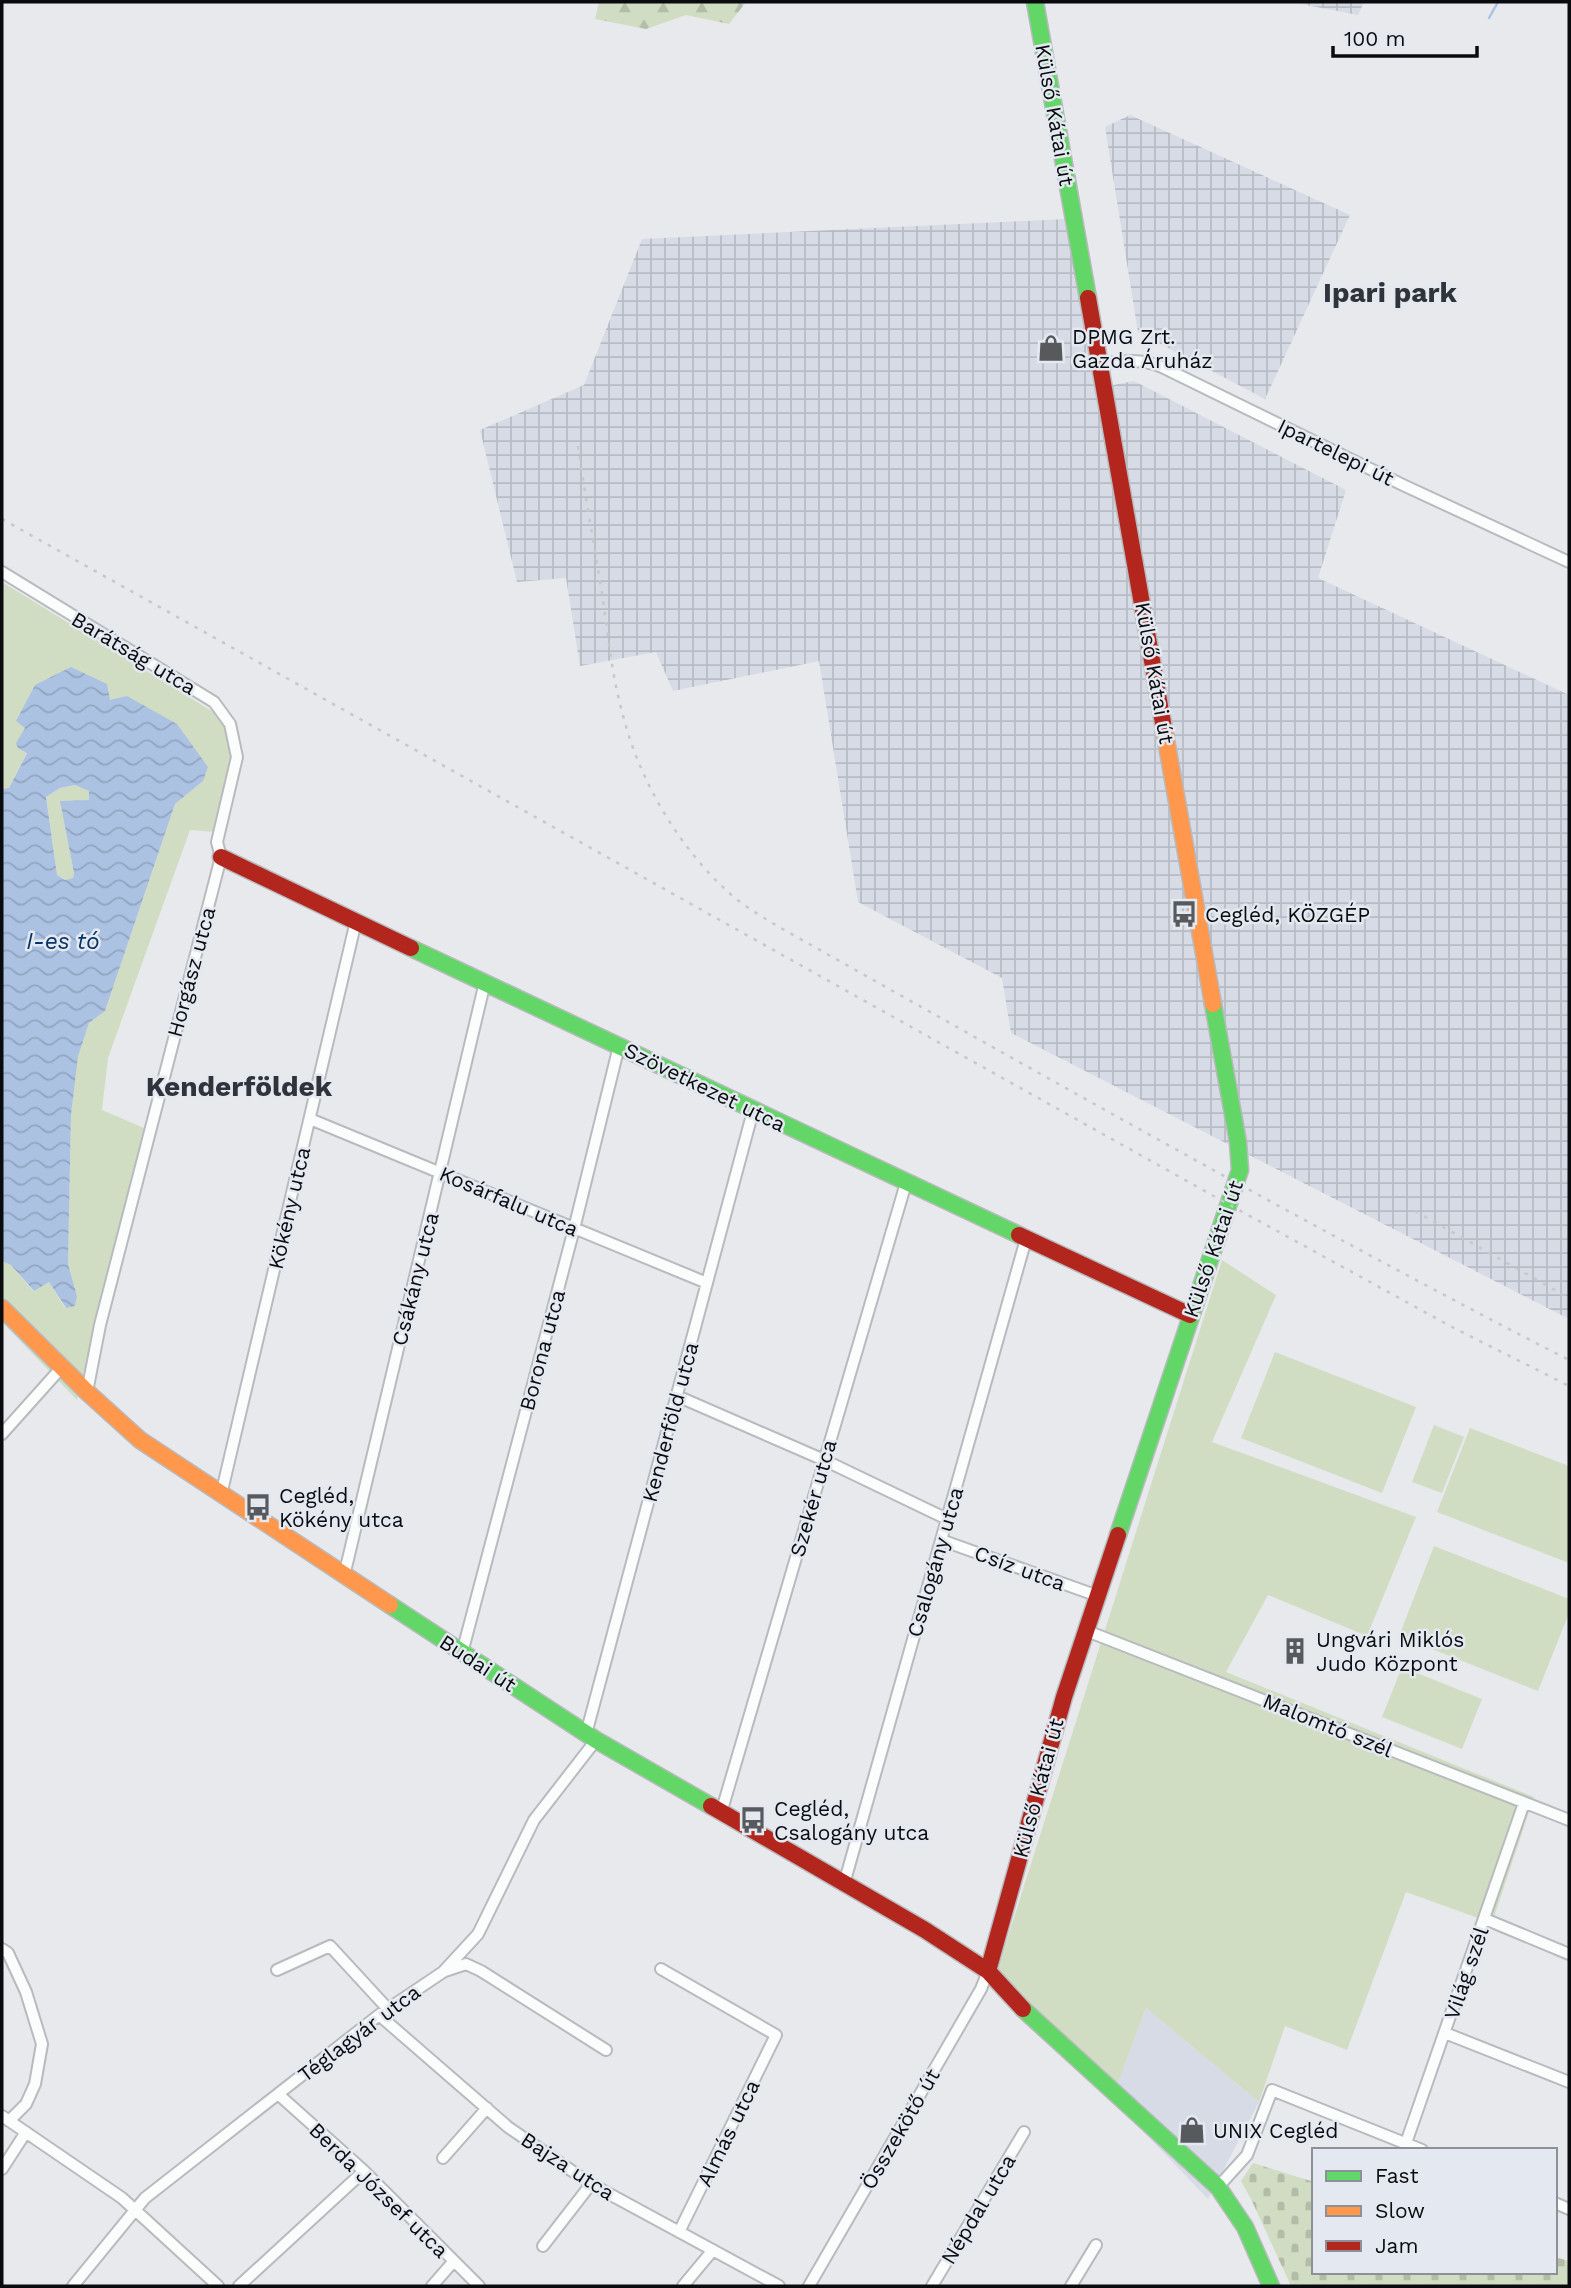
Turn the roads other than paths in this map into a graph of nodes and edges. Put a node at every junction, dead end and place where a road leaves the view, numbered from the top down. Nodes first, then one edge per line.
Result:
1 (1035, 2) edge
2 (1100, 364) junction
3 (1569, 562) edge
4 (2, 572) edge
5 (237, 757) joint
6 (221, 857) junction
7 (356, 921) junction
8 (485, 982) junction
9 (619, 1046) junction
10 (753, 1111) junction
11 (310, 1119) junction
12 (441, 1173) junction
13 (906, 1183) junction
14 (574, 1228) junction
15 (1026, 1239) junction
16 (707, 1283) junction
17 (2, 1308) edge
18 (1189, 1315) junction
19 (62, 1367) junction
20 (87, 1392) junction
21 (677, 1396) junction
22 (2, 1434) edge
23 (824, 1460) junction
24 (221, 1495) junction
25 (947, 1519) junction
26 (941, 1540) junction
27 (344, 1576) junction
28 (1098, 1596) junction
29 (1087, 1631) junction
30 (462, 1653) junction
31 (591, 1737) junction
32 (1524, 1803) junction
33 (721, 1813) junction
34 (1569, 1820) edge
35 (844, 1884) junction
36 (1485, 1919) junction
37 (2, 1949) edge
38 (1569, 1954) edge
39 (661, 1969) dead end
40 (277, 1970) dead end
41 (988, 1971) junction
42 (443, 1972) junction
43 (384, 2012) junction
44 (1445, 2033) junction
45 (606, 2050) dead end
46 (1569, 2082) edge
47 (278, 2094) junction
48 (487, 2108) junction
49 (5, 2118) edge
50 (26, 2132) junction
51 (1024, 2132) dead end
52 (1406, 2143) junction
53 (1417, 2148) edge
54 (443, 2158) dead end
55 (2, 2169) edge
56 (364, 2171) junction
57 (591, 2184) junction
58 (1218, 2187) junction
59 (135, 2210) junction
60 (679, 2232) junction
61 (1096, 2245) dead end
62 (543, 2246) dead end
63 (713, 2250) junction
64 (453, 2262) junction
65 (73, 2286) edge
66 (218, 2286) edge
67 (239, 2286) edge
68 (432, 2286) edge
69 (479, 2286) edge
70 (683, 2286) edge
71 (779, 2286) edge
72 (809, 2286) edge
73 (932, 2286) edge
74 (1071, 2286) edge
75 (1271, 2286) edge

1 - 2 main road, Külső Kátai út
2 - 3 street, Ipartelepi út
2 - 18 main road, Külső Kátai út
4 - 5 street, Barátság utca
5 - 6 street, Horgász utca
6 - 7 main road, Szövetkezet utca
6 - 20 street, Horgász utca
7 - 8 main road, Szövetkezet utca
7 - 11 street, Kökény utca
8 - 9 main road, Szövetkezet utca
8 - 12 street, Csákány utca
9 - 10 main road, Szövetkezet utca
9 - 14 street, Borona utca
10 - 13 main road, Szövetkezet utca
10 - 16 street, Kenderföld utca
11 - 12 street, Kosárfalu utca
11 - 24 street, Kökény utca
12 - 14 street, Kosárfalu utca
12 - 27 street, Csákány utca
13 - 15 main road, Szövetkezet utca
13 - 23 street, Szekér utca
14 - 16 street, Kosárfalu utca
14 - 30 street, Borona utca
15 - 18 main road, Szövetkezet utca
15 - 25 street, Csalogány utca
16 - 21 street, Kenderföld utca
17 - 19 main road, Budai út
18 - 28 main road, Külső Kátai út
19 - 20 main road, Budai út
19 - 22 street
20 - 24 main road, Budai út
21 - 23 street
21 - 31 street, Kenderföld utca
23 - 25 street
23 - 33 street, Szekér utca
24 - 27 main road, Budai út
25 - 26 street, Csalogány utca
26 - 28 street, Csíz utca
26 - 35 street, Csalogány utca
27 - 30 main road, Budai út
28 - 29 main road, Külső Kátai út
29 - 32 street, Malomtó szél
29 - 41 main road, Külső Kátai út
30 - 31 main road, Budai út
31 - 33 main road, Budai út
31 - 42 street, Téglagyár utca
32 - 34 street, Malomtó szél
32 - 36 street, Világ szél
33 - 35 main road, Budai út
35 - 41 main road, Budai út
36 - 38 street
36 - 44 street, Világ szél
37 - 49 street
39 - 60 street, Almás utca
40 - 43 street, Bajza utca
41 - 58 main road
41 - 72 street, Összekötő út
42 - 43 street, Téglagyár utca
42 - 45 street
43 - 47 street, Téglagyár utca
43 - 48 street, Bajza utca
44 - 46 street
44 - 52 street, Világ szél
47 - 56 street, Berda József utca
47 - 59 street, Téglagyár utca
48 - 54 street
48 - 57 street, Bajza utca
49 - 50 street
50 - 55 street
50 - 59 street
51 - 73 street, Népdal utca
52 - 53 street
52 - 58 street
56 - 64 street, Berda József utca
56 - 67 street
57 - 60 street, Bajza utca
57 - 62 street
58 - 75 main road
59 - 65 street, Téglagyár utca
59 - 66 street
60 - 63 street, Bajza utca
61 - 74 street
63 - 70 street
63 - 71 street, Bajza utca
64 - 68 street
64 - 69 street, Berda József utca

